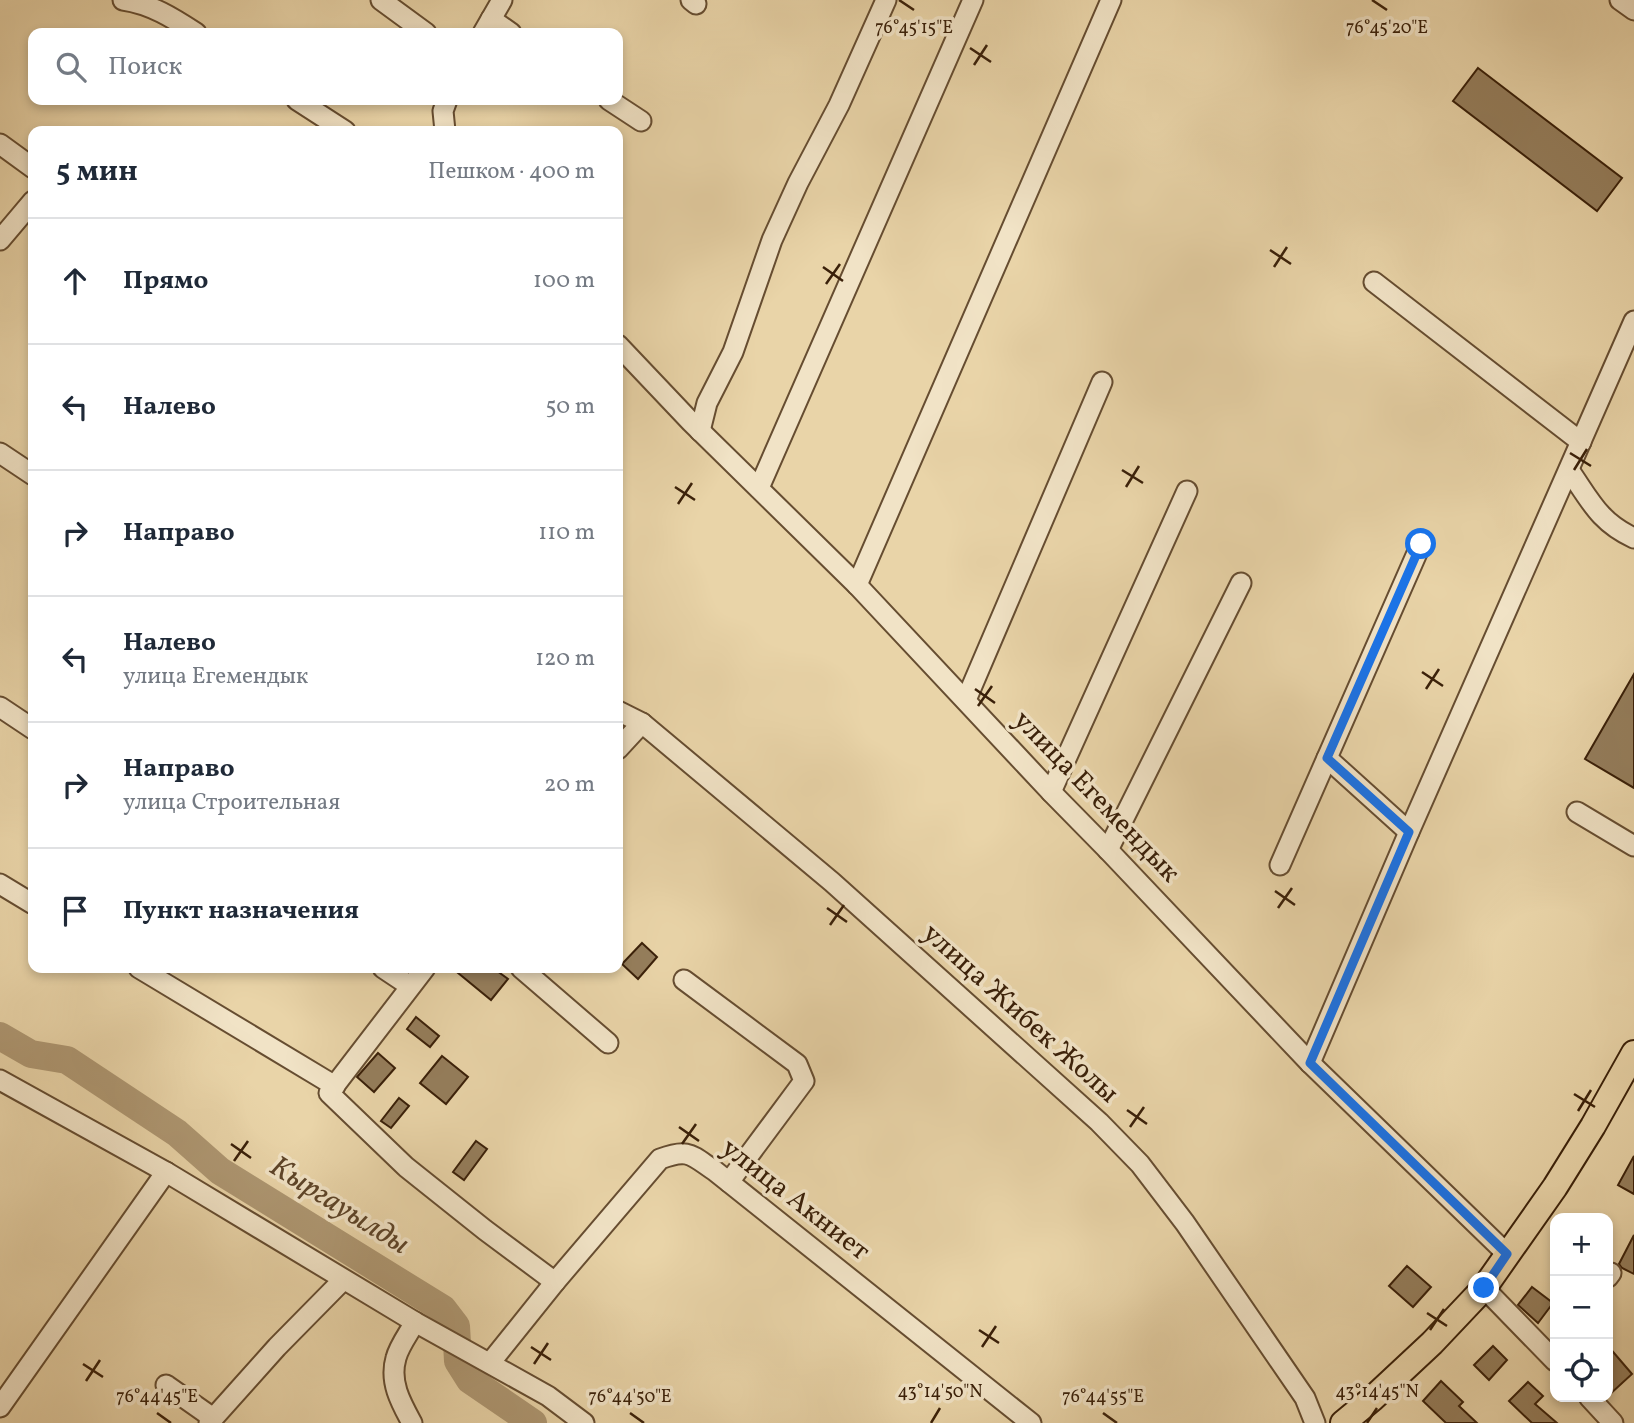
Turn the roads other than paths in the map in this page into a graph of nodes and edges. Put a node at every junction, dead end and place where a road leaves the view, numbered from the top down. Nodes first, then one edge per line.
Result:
1 (122, 0) edge
2 (381, 0) edge
3 (502, 0) edge
4 (886, 0) edge
5 (973, 0) edge
6 (1111, 0) edge
7 (1620, 0) edge
8 (1634, 10) edge
9 (487, 26) edge
10 (188, 28) edge
11 (419, 28) edge
12 (305, 105) edge
13 (445, 105) edge
14 (617, 105) edge
15 (641, 121) dead end
16 (337, 126) edge
17 (445, 126) edge
18 (0, 144) edge
19 (28, 164) edge
20 (28, 207) edge
21 (0, 240) edge
22 (1374, 282) dead end
23 (1634, 321) edge
24 (623, 350) edge
25 (1102, 382) dead end
26 (700, 431) junction
27 (1581, 442) junction
28 (0, 453) edge
29 (1569, 470) junction
30 (28, 472) edge
31 (759, 488) junction
32 (1186, 491) dead end
33 (1634, 538) edge
34 (1421, 544) dead end
35 (1241, 583) dead end
36 (857, 585) junction
37 (966, 700) junction
38 (0, 706) edge
39 (623, 714) edge
40 (642, 723) junction
41 (28, 726) edge
42 (623, 744) edge
43 (1327, 758) junction
44 (1051, 792) junction
45 (1577, 812) dead end
46 (1409, 832) junction
47 (1634, 846) edge
48 (1108, 850) junction
49 (1280, 864) dead end
50 (0, 884) edge
51 (28, 901) edge
52 (147, 973) edge
53 (390, 973) edge
54 (421, 973) edge
55 (527, 973) edge
56 (684, 980) dead end
57 (410, 986) junction
58 (608, 1044) dead end
59 (1634, 1053) edge
60 (1310, 1063) junction
61 (0, 1080) edge
62 (335, 1086) junction
63 (166, 1172) junction
64 (729, 1182) junction
65 (1507, 1254) junction
66 (343, 1280) junction
67 (555, 1282) junction
68 (1484, 1288) junction
69 (415, 1322) junction
70 (1550, 1350) edge
71 (481, 1358) junction
72 (166, 1385) dead end
73 (1594, 1402) edge
74 (0, 1408) edge
75 (211, 1420) edge
76 (412, 1423) edge
77 (584, 1423) edge
78 (1031, 1423) edge
79 (1315, 1423) edge
80 (1343, 1423) edge
81 (1613, 1423) edge

1 - 10 street
2 - 11 street
3 - 9 street
4 - 26 street
5 - 31 street
6 - 36 street
7 - 8 street
12 - 16 street
13 - 17 street
14 - 15 street
18 - 19 street
20 - 21 street
22 - 27 street
23 - 27 street
24 - 26 street, улица Егемендык
25 - 37 street
26 - 31 street, улица Егемендык
27 - 29 street
28 - 30 street
29 - 33 street
29 - 46 street
31 - 36 street, улица Егемендык
32 - 44 street
34 - 43 street
35 - 48 street
36 - 37 street, улица Егемендык
37 - 44 street, улица Егемендык
38 - 41 street
39 - 40 street, улица Жибек Жолы
40 - 42 street
40 - 79 street, улица Жибек Жолы
43 - 46 street
43 - 49 street
44 - 48 street, улица Егемендык
45 - 47 street
46 - 60 street
48 - 60 street, улица Егемендык
50 - 51 street
52 - 62 street
53 - 57 street
54 - 57 street
55 - 58 street
56 - 64 street
57 - 62 street
59 - 65 main road
60 - 65 street, улица Егемендык
61 - 63 street
62 - 67 street
63 - 66 street
63 - 74 street
64 - 67 street, улица Акниет
64 - 78 street, улица Акниет
65 - 68 main road
66 - 69 street
66 - 75 street
67 - 71 street, улица Акниет
68 - 70 street
68 - 80 main road
69 - 71 street
69 - 76 street
71 - 77 street
72 - 75 street
73 - 81 street

